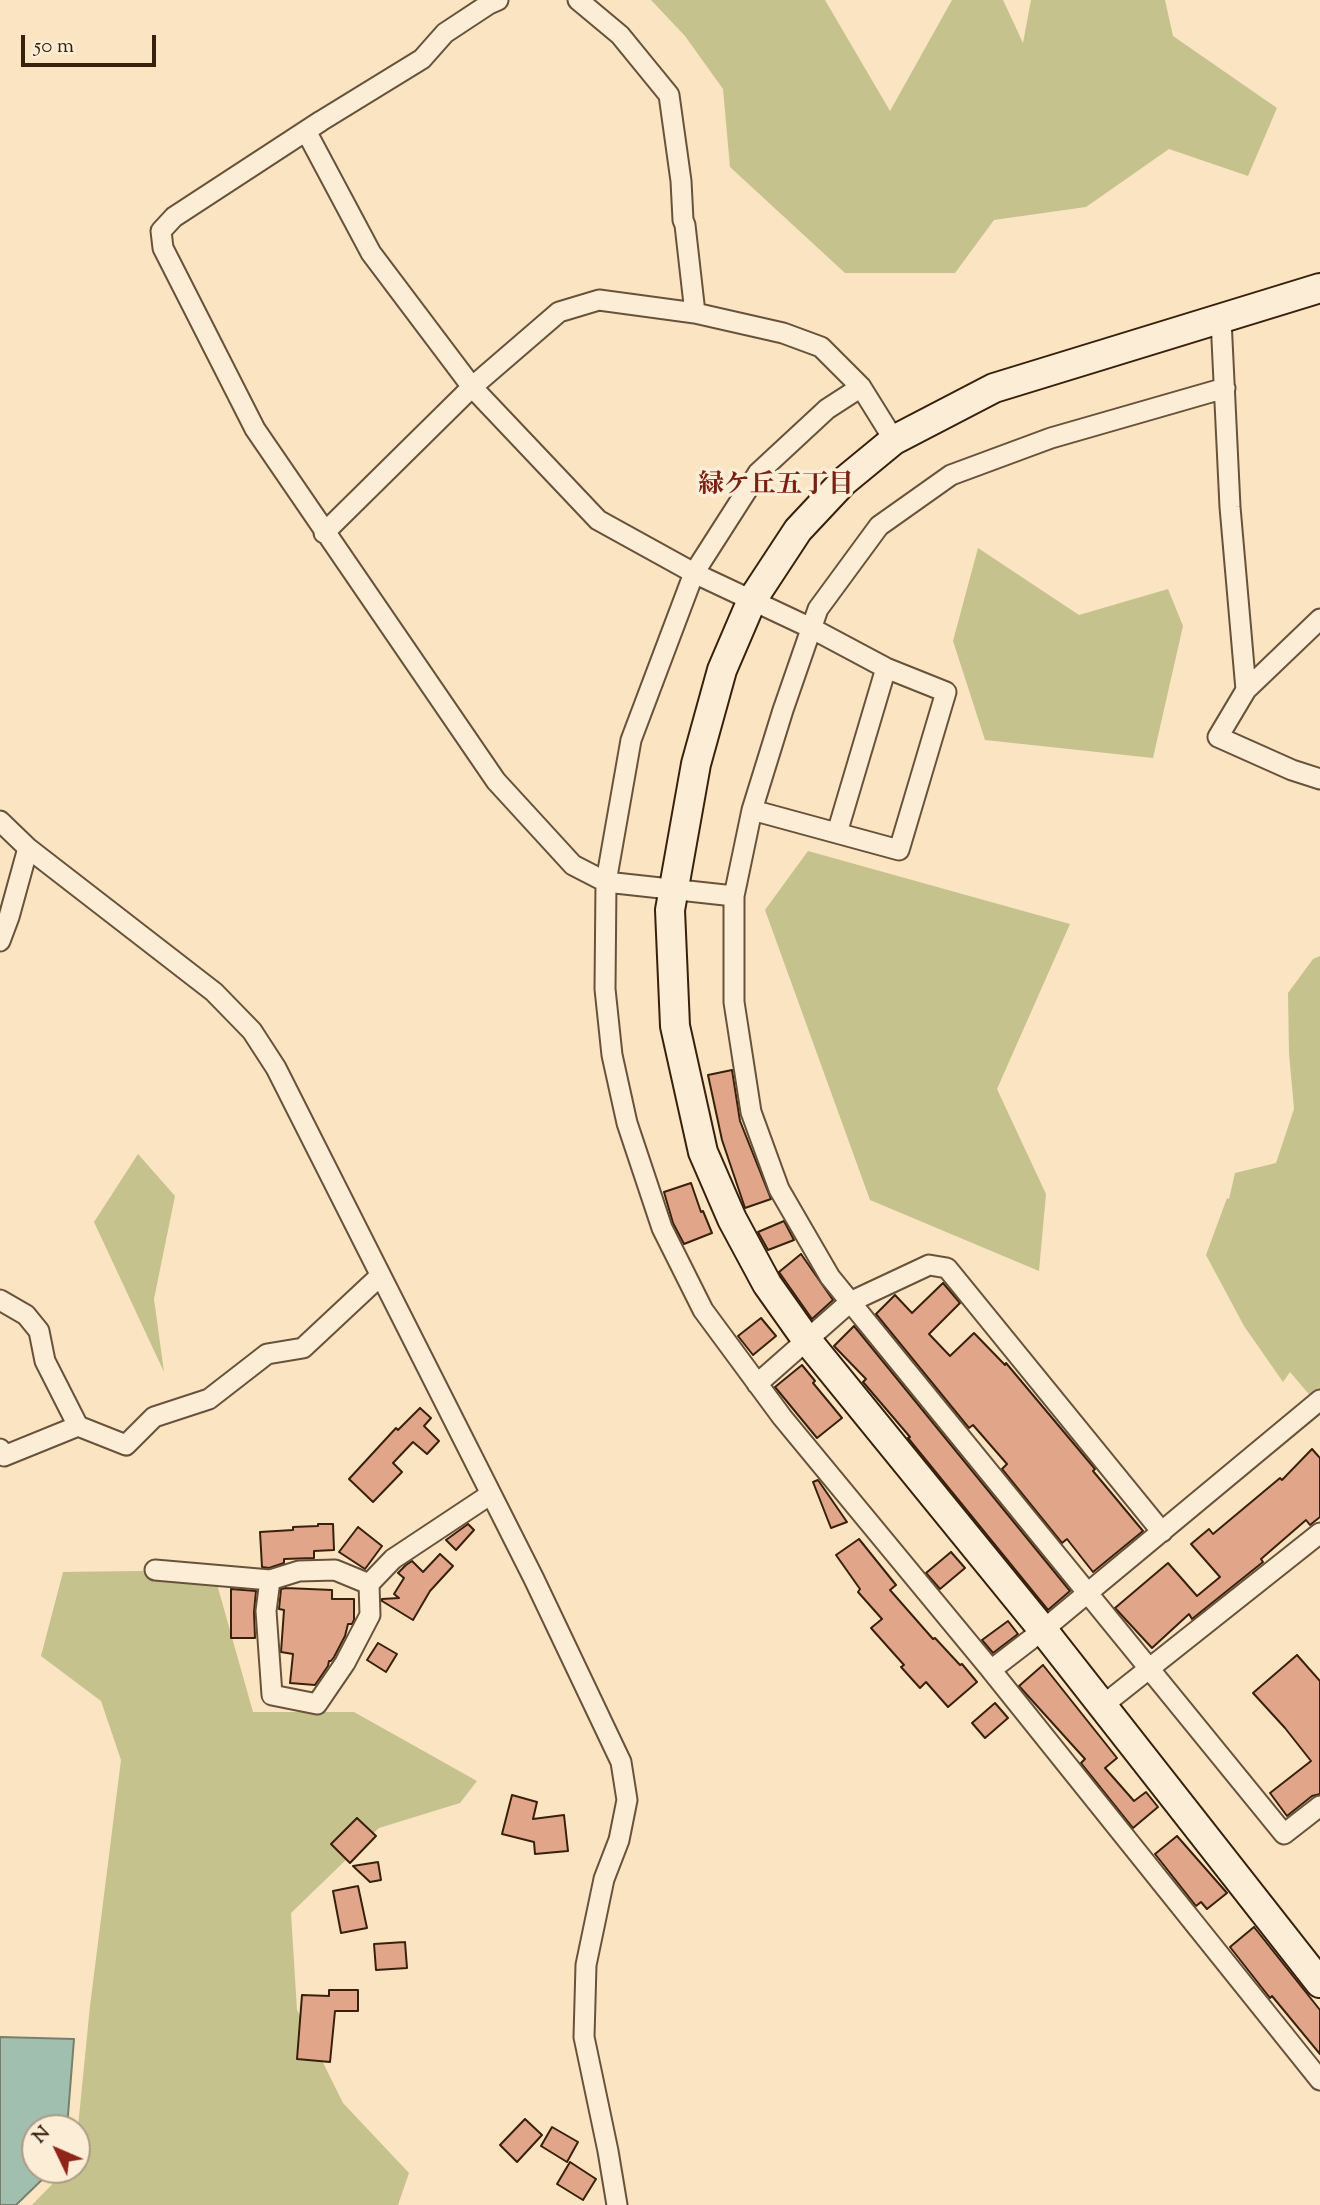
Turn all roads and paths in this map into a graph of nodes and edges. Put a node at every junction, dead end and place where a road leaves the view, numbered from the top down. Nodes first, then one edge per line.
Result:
1 (498, 0) edge
2 (578, 0) edge
3 (306, 131) junction
4 (1320, 288) edge
5 (695, 313) junction
6 (1221, 319) junction
7 (472, 387) junction
8 (861, 387) junction
9 (1225, 388) junction
10 (894, 440) junction
11 (324, 533) junction
12 (694, 573) junction
13 (752, 600) junction
14 (1320, 619) edge
15 (811, 628) junction
16 (886, 668) junction
17 (1246, 690) junction
18 (1320, 779) edge
19 (752, 810) junction
20 (0, 821) edge
21 (837, 833) junction
22 (28, 848) junction
23 (606, 882) junction
24 (674, 890) junction
25 (734, 897) junction
26 (0, 941) edge
27 (380, 1276) junction
28 (0, 1300) edge
29 (850, 1302) junction
30 (807, 1339) junction
31 (757, 1384) junction
32 (1320, 1400) edge
33 (78, 1426) junction
34 (0, 1448) edge
35 (491, 1494) junction
36 (1162, 1532) junction
37 (1320, 1533) edge
38 (155, 1570) dead end
39 (270, 1580) junction
40 (369, 1584) junction
41 (1087, 1594) junction
42 (1043, 1630) junction
43 (1149, 1669) junction
44 (991, 1670) junction
45 (1102, 1706) junction
46 (1320, 1806) edge
47 (1320, 1983) edge
48 (1320, 2080) edge
49 (617, 2205) edge

1 - 3 street
2 - 5 street
3 - 7 street
3 - 11 street
4 - 6 street
5 - 7 street
5 - 8 street
6 - 9 street
6 - 10 street
7 - 11 street
7 - 12 street
8 - 10 street
8 - 12 street
9 - 15 street
9 - 17 street
10 - 13 street
11 - 23 street
12 - 13 street
12 - 23 street
13 - 15 street
13 - 24 street
14 - 17 street
15 - 16 street
15 - 19 street
16 - 21 street
16 - 21 street
17 - 18 street
19 - 21 street
19 - 25 street
20 - 22 street
22 - 26 street
22 - 27 street
23 - 24 street
23 - 31 street
24 - 25 street
24 - 30 street
25 - 29 street
27 - 33 street
27 - 35 street
28 - 33 street
29 - 30 street
29 - 36 street
29 - 41 street
30 - 31 street
30 - 42 street
31 - 44 street
32 - 36 street
33 - 34 street
35 - 40 street
35 - 49 street
36 - 41 street
37 - 43 street
38 - 39 street
39 - 40 street
39 - 40 street
41 - 42 street
41 - 43 street
42 - 44 street
42 - 45 street
43 - 45 street
43 - 46 street
44 - 48 street
45 - 47 street

